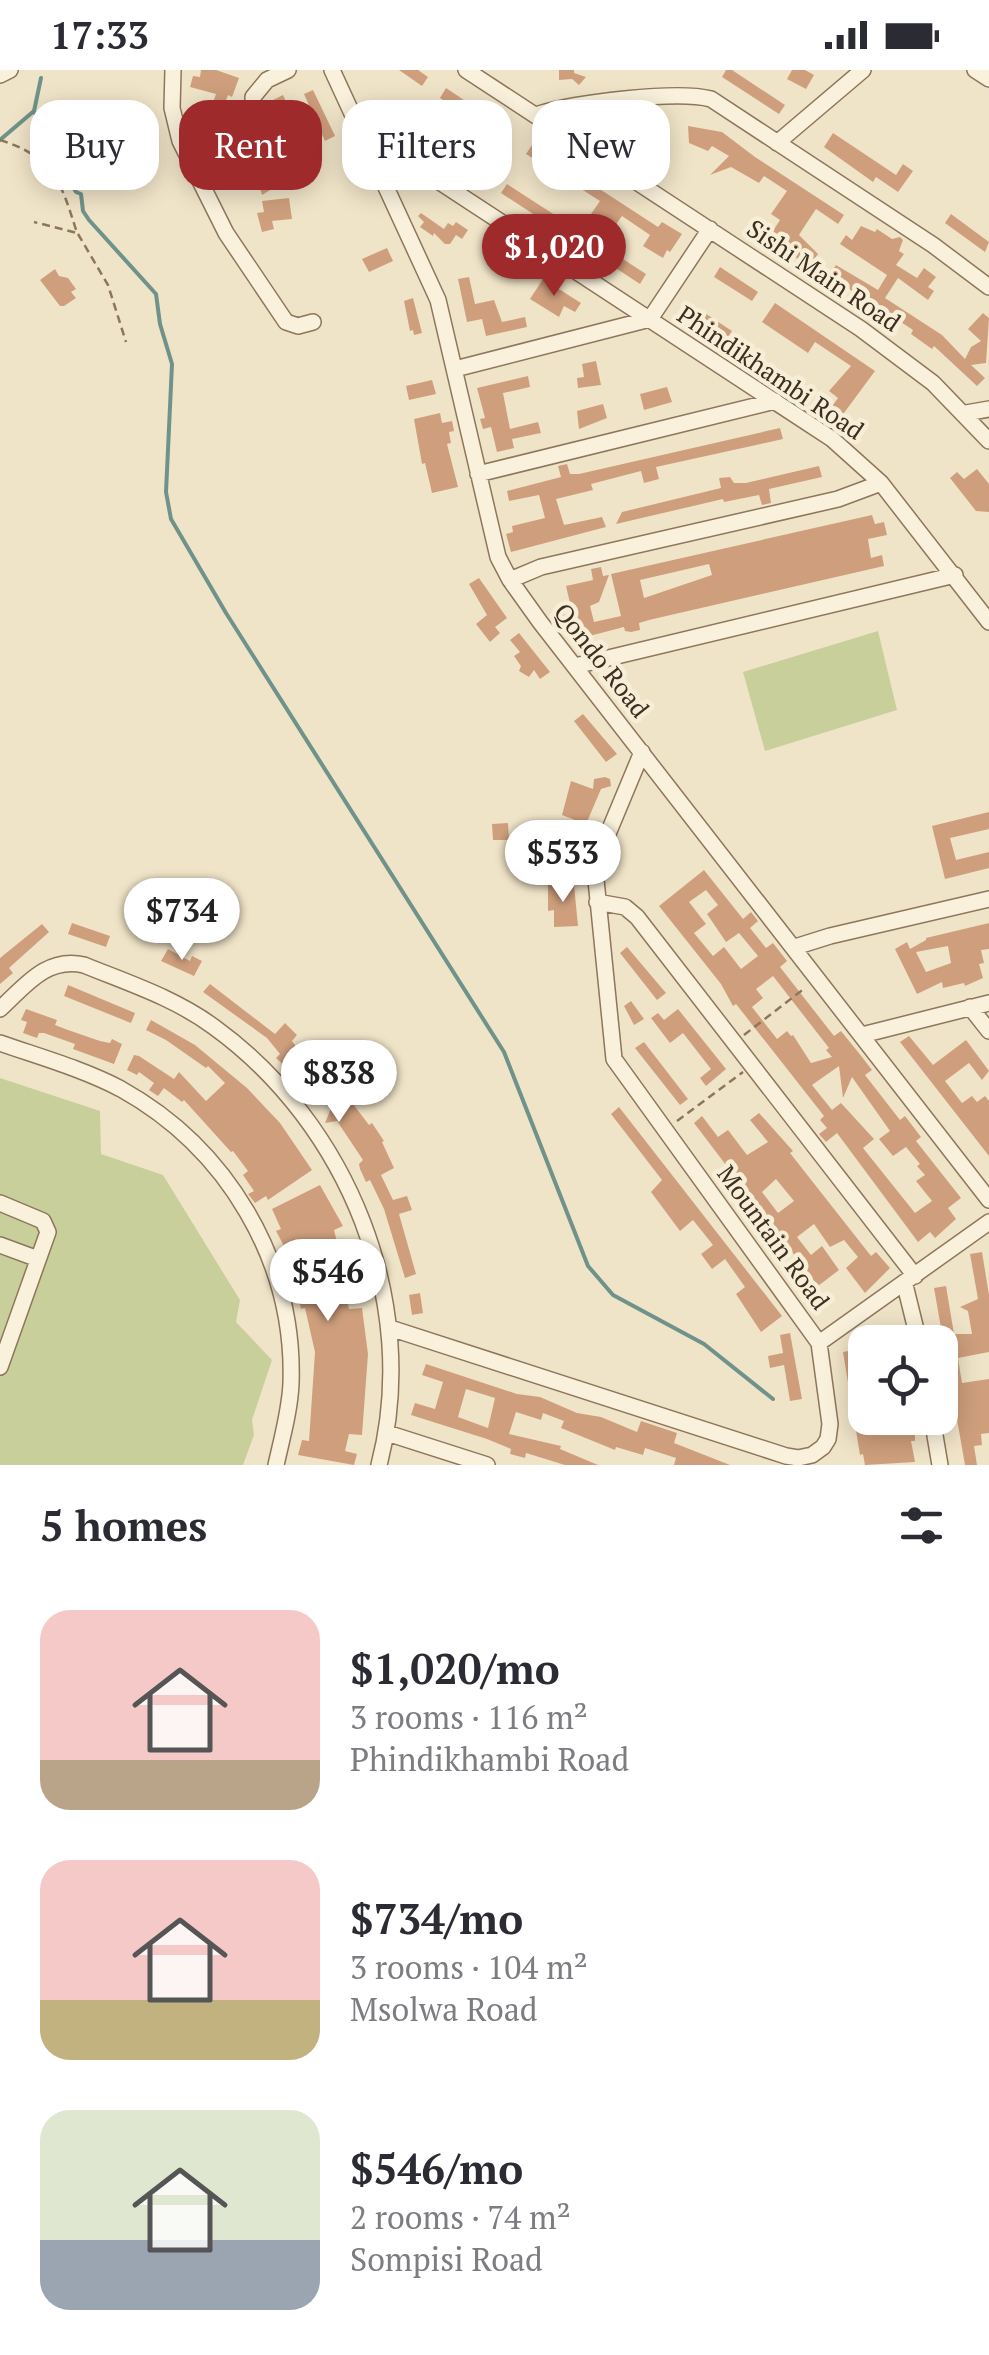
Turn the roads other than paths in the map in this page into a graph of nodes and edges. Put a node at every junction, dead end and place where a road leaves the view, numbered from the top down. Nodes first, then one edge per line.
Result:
1 (10, 70) edge
2 (174, 70) edge
3 (288, 70) edge
4 (332, 70) edge
5 (466, 70) edge
6 (863, 70) edge
7 (975, 70) edge
8 (0, 75) edge
9 (989, 79) edge
10 (253, 100) edge
11 (346, 100) edge
12 (650, 100) edge
13 (532, 110) edge
14 (777, 142) junction
15 (387, 190) edge
16 (452, 190) edge
17 (652, 190) edge
18 (710, 229) junction
19 (989, 287) edge
20 (650, 320) junction
21 (313, 322) dead end
22 (455, 369) junction
23 (775, 401) junction
24 (989, 408) edge
25 (966, 414) junction
26 (989, 441) edge
27 (478, 474) junction
28 (881, 483) junction
29 (954, 576) junction
30 (510, 580) junction
31 (989, 622) edge
32 (575, 666) junction
33 (642, 752) junction
34 (989, 899) edge
35 (597, 902) junction
36 (795, 948) junction
37 (989, 1003) edge
38 (970, 1007) junction
39 (0, 1009) edge
40 (989, 1031) edge
41 (862, 1035) junction
42 (0, 1043) edge
43 (989, 1200) edge
44 (0, 1202) edge
45 (989, 1222) edge
46 (0, 1245) edge
47 (38, 1259) junction
48 (910, 1280) junction
49 (917, 1325) edge
50 (390, 1328) junction
51 (819, 1343) junction
52 (0, 1367) edge
53 (387, 1433) junction
54 (935, 1435) edge
55 (276, 1465) edge
56 (379, 1465) edge
57 (487, 1465) edge
58 (940, 1465) edge

1 - 8 street
2 - 21 street
3 - 10 street
4 - 11 street, Qondo Road
5 - 13 street, Sishi Main Road
6 - 14 street
7 - 9 street
12 - 14 street
14 - 19 street
15 - 22 street, Qondo Road
16 - 20 street, Phindikhambi Road
17 - 18 street, Sishi Main Road
18 - 20 street
18 - 25 street, Sishi Main Road
20 - 22 street
20 - 23 street, Phindikhambi Road
22 - 27 street, Qondo Road
23 - 27 street
23 - 28 street, Phindikhambi Road
24 - 25 street
25 - 26 street, Sishi Main Road
27 - 30 street, Qondo Road
28 - 29 street, Phindikhambi Road
28 - 30 street
29 - 31 street, Phindikhambi Road
29 - 32 street
30 - 32 street, Qondo Road
32 - 33 street, Qondo Road
33 - 35 street, Mountain Road
33 - 36 street, Qondo Road
34 - 36 street
35 - 48 street
35 - 51 street, Mountain Road
36 - 41 street, Qondo Road
37 - 38 street
38 - 40 street
38 - 41 street
39 - 50 street
41 - 43 street, Qondo Road
42 - 55 street
44 - 47 street
45 - 48 street
46 - 47 street
47 - 52 street
48 - 49 street
48 - 51 street
50 - 51 street, Mountain Road
50 - 53 street
53 - 56 street
53 - 57 street
54 - 58 street

